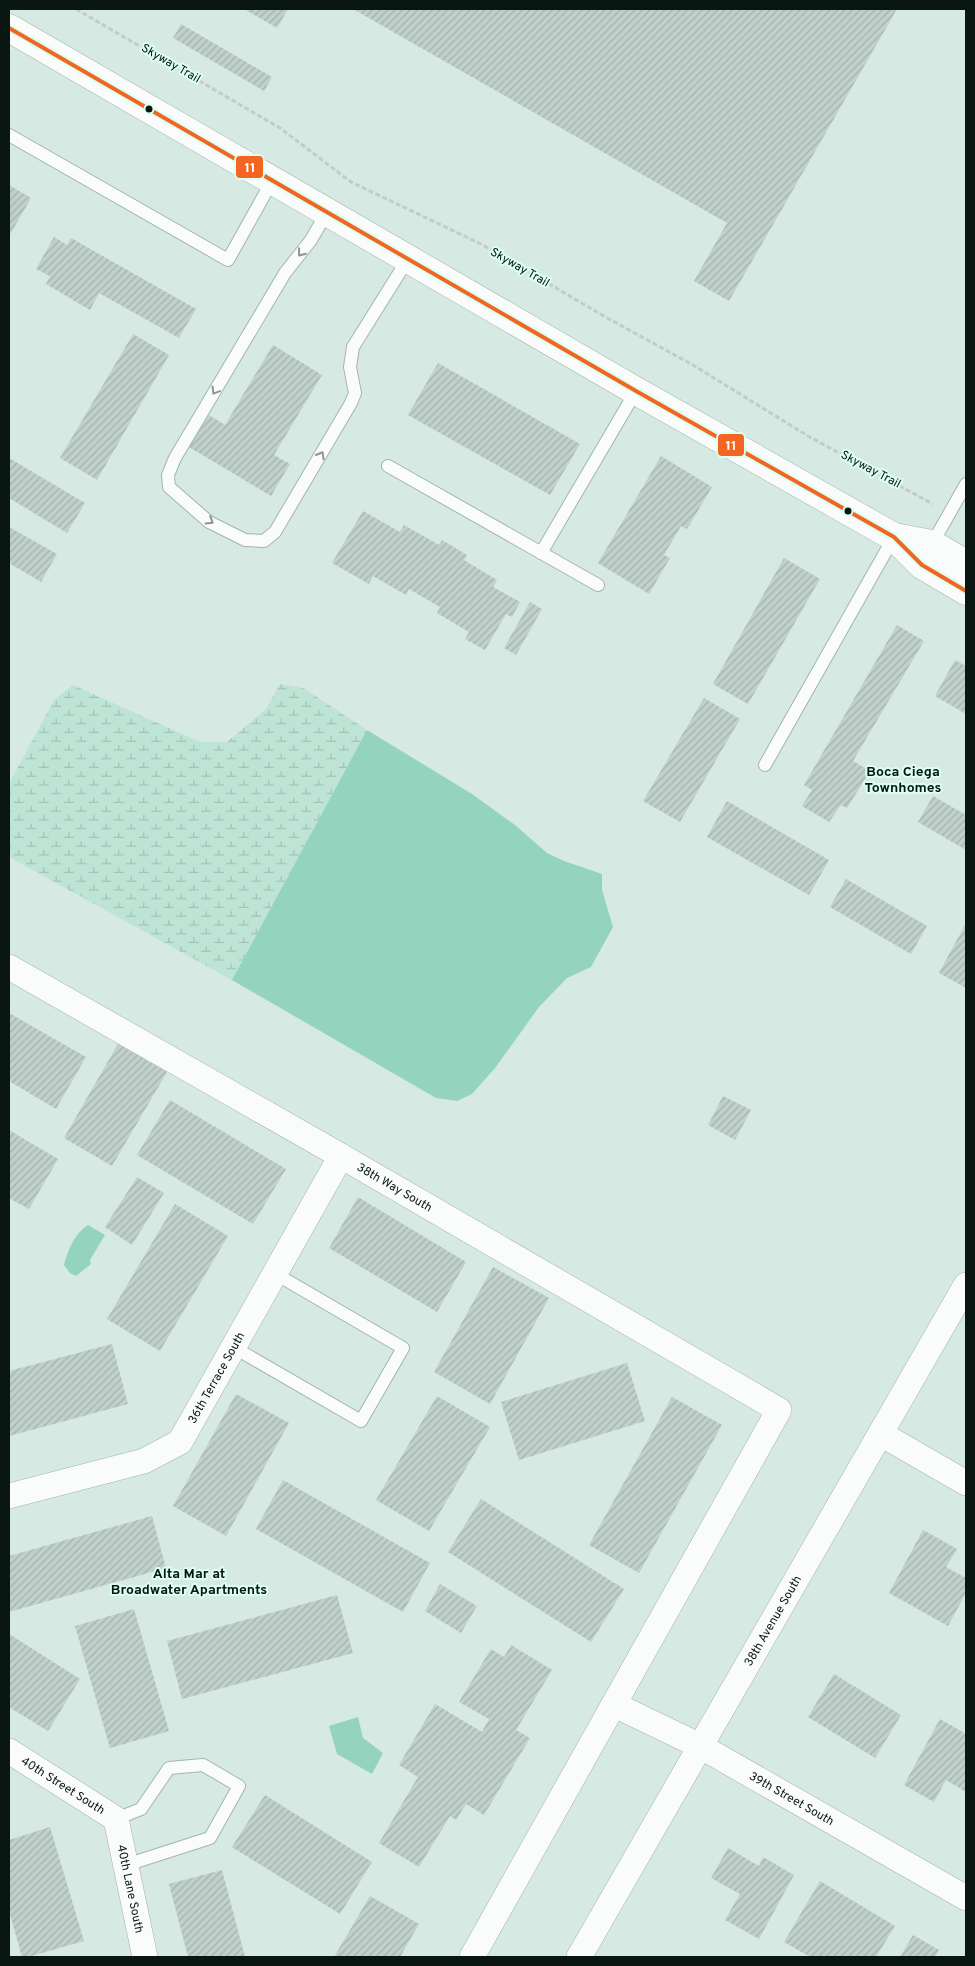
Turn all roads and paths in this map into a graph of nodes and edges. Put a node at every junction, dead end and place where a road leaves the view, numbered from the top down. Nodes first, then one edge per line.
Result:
1 (76, 9) edge
2 (9, 28) edge
3 (9, 135) edge
4 (272, 181) junction
5 (327, 212) junction
6 (408, 259) junction
7 (636, 391) junction
8 (388, 466) dead end
9 (966, 484) edge
10 (950, 513) junction
11 (894, 536) junction
12 (932, 544) junction
13 (541, 553) junction
14 (966, 564) edge
15 (598, 585) dead end
16 (966, 591) edge
17 (765, 765) dead end
18 (9, 967) edge
19 (341, 1156) junction
20 (274, 1273) junction
21 (966, 1285) edge
22 (233, 1347) junction
23 (881, 1434) junction
24 (966, 1483) edge
25 (9, 1496) edge
26 (615, 1705) junction
27 (700, 1746) junction
28 (9, 1751) edge
29 (116, 1819) junction
30 (126, 1865) junction
31 (966, 1898) edge
32 (145, 1957) edge
33 (472, 1957) edge
34 (579, 1957) edge

1 - 10 path, Skyway Trail
2 - 4 street
3 - 4 lane
4 - 5 street
5 - 6 street
5 -> 6 lane
6 - 7 street
7 - 11 street
7 - 13 lane
8 - 13 lane
9 - 10 lane
10 - 12 lane
11 - 12 street
11 - 16 street
11 - 17 lane
12 - 14 street
13 - 15 lane
18 - 19 street, 38th Way South
19 - 20 street, 36th Terrace South
19 - 26 street, 38th Way South
20 - 22 street, 36th Terrace South
20 - 22 lane
21 - 23 street, 38th Avenue South
22 - 25 street, 36th Terrace South
23 - 24 street
23 - 27 street, 38th Avenue South
26 - 27 street, 39th Street South
26 - 33 street
27 - 31 street, 39th Street South
27 - 34 street, 38th Avenue South
28 - 29 street, 40th Street South
29 - 30 street, 40th Lane South
29 - 30 lane
30 - 32 street, 40th Lane South

